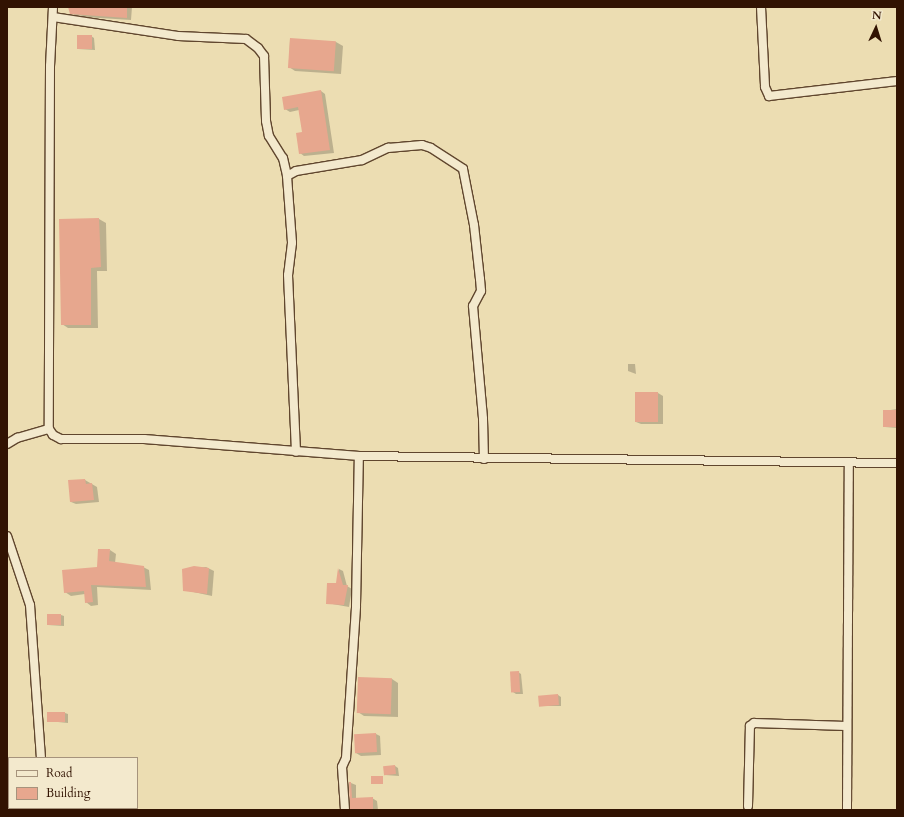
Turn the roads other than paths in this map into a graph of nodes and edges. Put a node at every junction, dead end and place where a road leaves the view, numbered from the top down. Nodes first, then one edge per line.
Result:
1 (53, 7) edge
2 (761, 7) edge
3 (53, 17) junction
4 (897, 81) edge
5 (287, 176) junction
6 (49, 429) junction
7 (7, 444) edge
8 (296, 452) junction
9 (359, 456) junction
10 (484, 459) junction
11 (849, 462) junction
12 (897, 463) edge
13 (7, 536) edge
14 (846, 726) junction
15 (41, 757) edge
16 (748, 806) dead end
17 (345, 810) edge
18 (847, 810) edge

1 - 3 street
2 - 4 street
3 - 5 street
3 - 6 street
5 - 8 street
5 - 10 street
6 - 7 street
6 - 8 street
8 - 9 street
9 - 10 street
9 - 17 street
10 - 11 street
11 - 12 street
11 - 14 street
13 - 15 street
14 - 16 street
14 - 18 street

